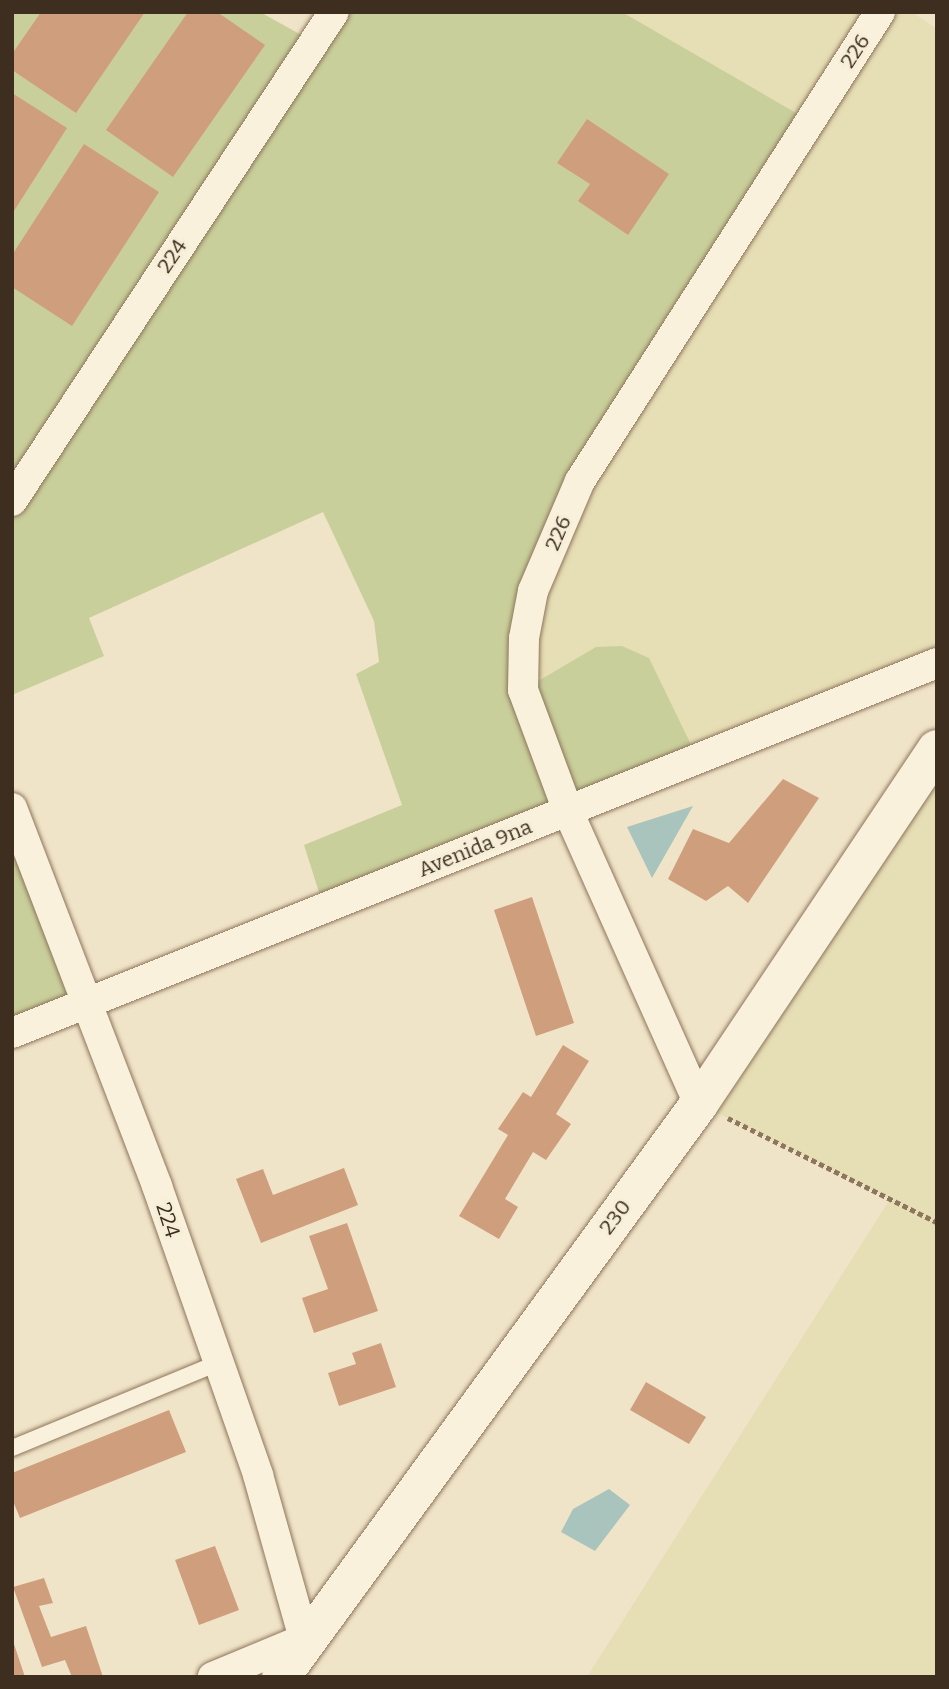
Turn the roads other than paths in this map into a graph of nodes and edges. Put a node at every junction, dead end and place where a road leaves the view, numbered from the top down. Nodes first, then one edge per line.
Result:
1 (334, 12) edge
2 (880, 12) edge
3 (12, 501) edge
4 (937, 663) edge
5 (937, 749) edge
6 (12, 808) edge
7 (568, 811) junction
8 (88, 1003) junction
9 (12, 1033) edge
10 (699, 1104) junction
11 (218, 1363) junction
12 (12, 1448) edge
13 (304, 1639) junction
14 (213, 1677) edge
15 (281, 1677) edge

1 - 3 street, 224
2 - 7 street, 226
4 - 7 street, Avenida 9na
5 - 10 street, 230
6 - 8 street, 224
7 - 8 street, Avenida 9na
7 - 10 street, 226
8 - 9 street, Avenida 9na
8 - 11 street, 224
10 - 13 street, 230
11 - 12 lane
11 - 13 street, 224
13 - 14 street
13 - 15 street, 230

